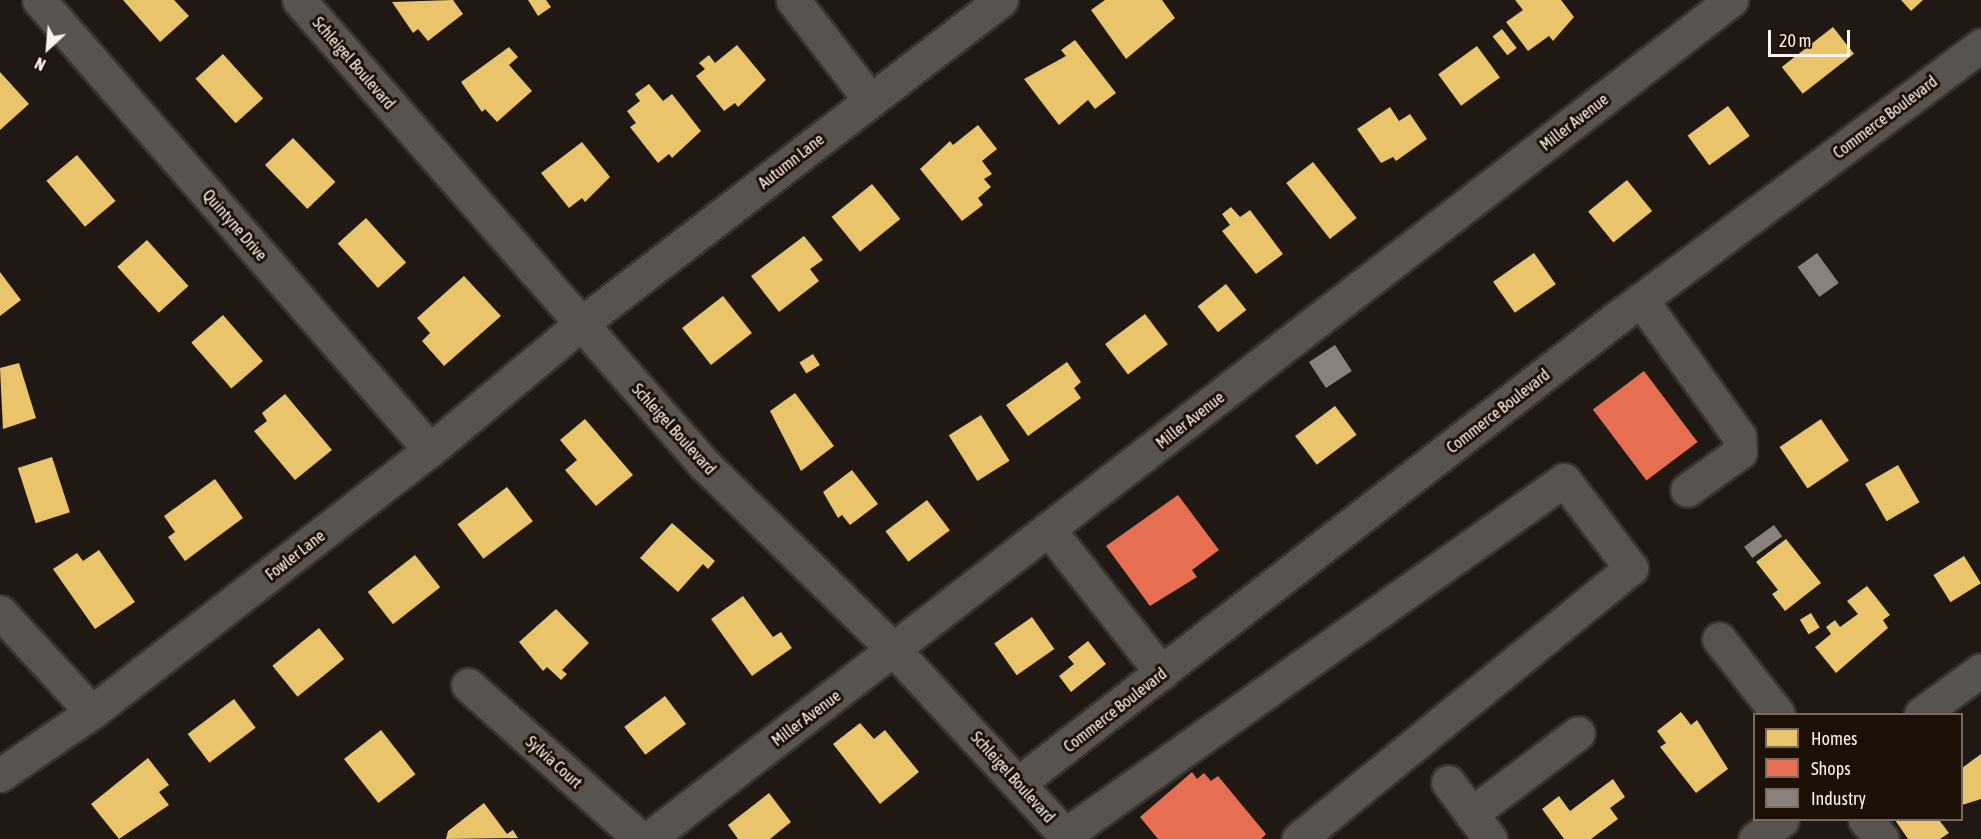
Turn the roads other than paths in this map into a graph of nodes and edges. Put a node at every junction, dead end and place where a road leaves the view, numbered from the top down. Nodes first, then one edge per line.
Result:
1 (39, 0) edge
2 (299, 0) edge
3 (793, 0) edge
4 (1000, 0) edge
5 (1731, 0) edge
6 (1981, 45) edge
7 (870, 100) junction
8 (1641, 300) junction
9 (582, 323) junction
10 (430, 450) junction
11 (1687, 490) dead end
12 (1049, 530) junction
13 (0, 612) edge
14 (1719, 639) dead end
15 (894, 650) junction
16 (1981, 670) edge
17 (1162, 673) junction
18 (468, 685) dead end
19 (92, 712) junction
20 (1777, 713) edge
21 (1923, 713) edge
22 (1578, 733) dead end
23 (0, 775) edge
24 (1020, 782) junction
25 (1448, 782) dead end
26 (1779, 821) edge
27 (1867, 821) edge
28 (1480, 826) edge
29 (1067, 837) edge
30 (641, 839) edge
31 (648, 839) edge
32 (1299, 839) edge
33 (1755, 839) edge
34 (1882, 839) edge

1 - 10 street, Quintyne Drive
2 - 9 street, Schleigel Boulevard
3 - 7 street
4 - 7 street, Autumn Lane
5 - 12 street, Miller Avenue
6 - 8 street, Commerce Boulevard
7 - 9 street, Autumn Lane
8 - 11 street
8 - 17 street, Commerce Boulevard
9 - 10 street, Fowler Lane
9 - 15 street, Schleigel Boulevard
10 - 19 street, Fowler Lane
12 - 15 street, Miller Avenue
12 - 17 street
13 - 19 street
14 - 20 street
15 - 24 street, Schleigel Boulevard
15 - 31 street, Miller Avenue
16 - 21 street
17 - 24 street, Commerce Boulevard
18 - 30 street, Sylvia Court
19 - 23 street, Fowler Lane
22 - 28 street
24 - 29 street, Schleigel Boulevard
25 - 28 street
26 - 33 street
27 - 34 street
29 - 32 street

